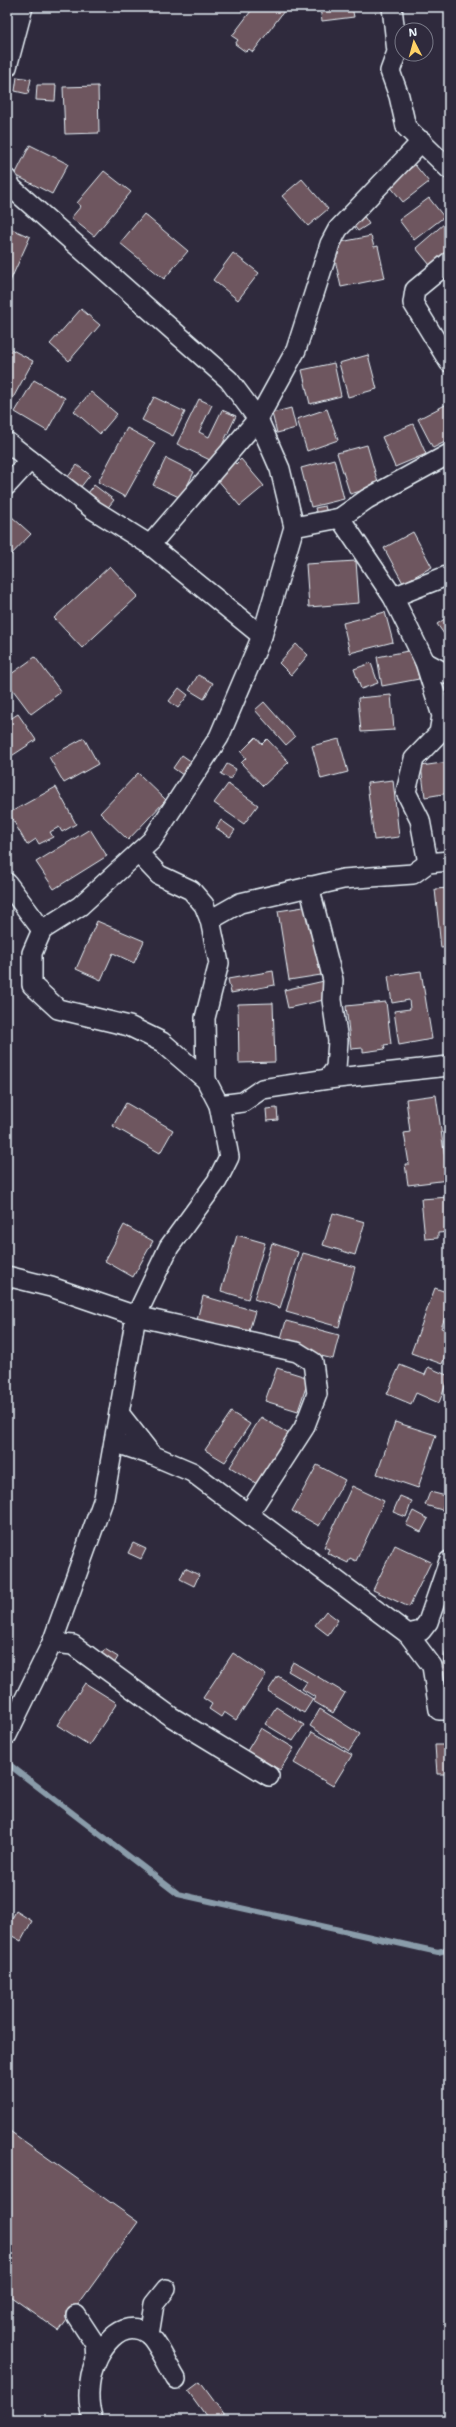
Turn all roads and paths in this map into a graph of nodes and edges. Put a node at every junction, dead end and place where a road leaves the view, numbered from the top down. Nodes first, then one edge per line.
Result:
1 (23, 7) edge
2 (392, 7) edge
3 (7, 67) edge
4 (422, 141) junction
5 (449, 169) edge
6 (7, 179) edge
7 (449, 262) edge
8 (449, 362) edge
9 (258, 419) junction
10 (7, 442) edge
11 (449, 454) edge
12 (30, 460) junction
13 (7, 485) edge
14 (340, 518) junction
15 (294, 527) junction
16 (150, 545) junction
17 (449, 575) edge
18 (393, 597) junction
19 (262, 636) junction
20 (425, 662) junction
21 (449, 676) edge
22 (138, 853) junction
23 (449, 861) edge
24 (428, 863) junction
25 (7, 883) edge
26 (309, 886) junction
27 (210, 920) junction
28 (42, 930) junction
29 (449, 1066) edge
30 (328, 1079) junction
31 (206, 1080) junction
32 (219, 1105) junction
33 (7, 1276) edge
34 (136, 1316) junction
35 (119, 1413) junction
36 (113, 1449) junction
37 (152, 1455) junction
38 (249, 1513) junction
39 (449, 1561) edge
40 (408, 1634) junction
41 (52, 1643) junction
42 (449, 1710) edge
43 (7, 1735) edge
44 (268, 1776) dead end
45 (166, 2289) dead end
46 (76, 2315) dead end
47 (149, 2335) junction
48 (96, 2361) junction
49 (176, 2379) dead end
50 (93, 2420) edge

1 - 3 street
2 - 4 street
4 - 5 street
4 - 9 street
6 - 9 street
7 - 8 street
9 - 15 street
9 - 16 street
10 - 12 street
11 - 14 street
12 - 13 street
12 - 16 street
14 - 15 street
14 - 18 street
15 - 19 street
16 - 19 street
17 - 18 street
18 - 20 street
19 - 22 street
20 - 21 street
20 - 24 street
22 - 27 street
22 - 28 street
23 - 24 street
24 - 26 street
25 - 28 street
26 - 27 street
26 - 30 street
27 - 31 street
28 - 31 street
29 - 30 street
30 - 32 street
31 - 32 street
32 - 34 street
33 - 34 street
34 - 35 street
34 - 38 street
35 - 36 street
35 - 37 street
36 - 37 street
36 - 41 street
37 - 38 street
38 - 40 street
39 - 40 street
40 - 42 street
41 - 43 street
41 - 44 street
45 - 47 street
46 - 48 street
47 - 48 street
47 - 49 street
48 - 50 street

